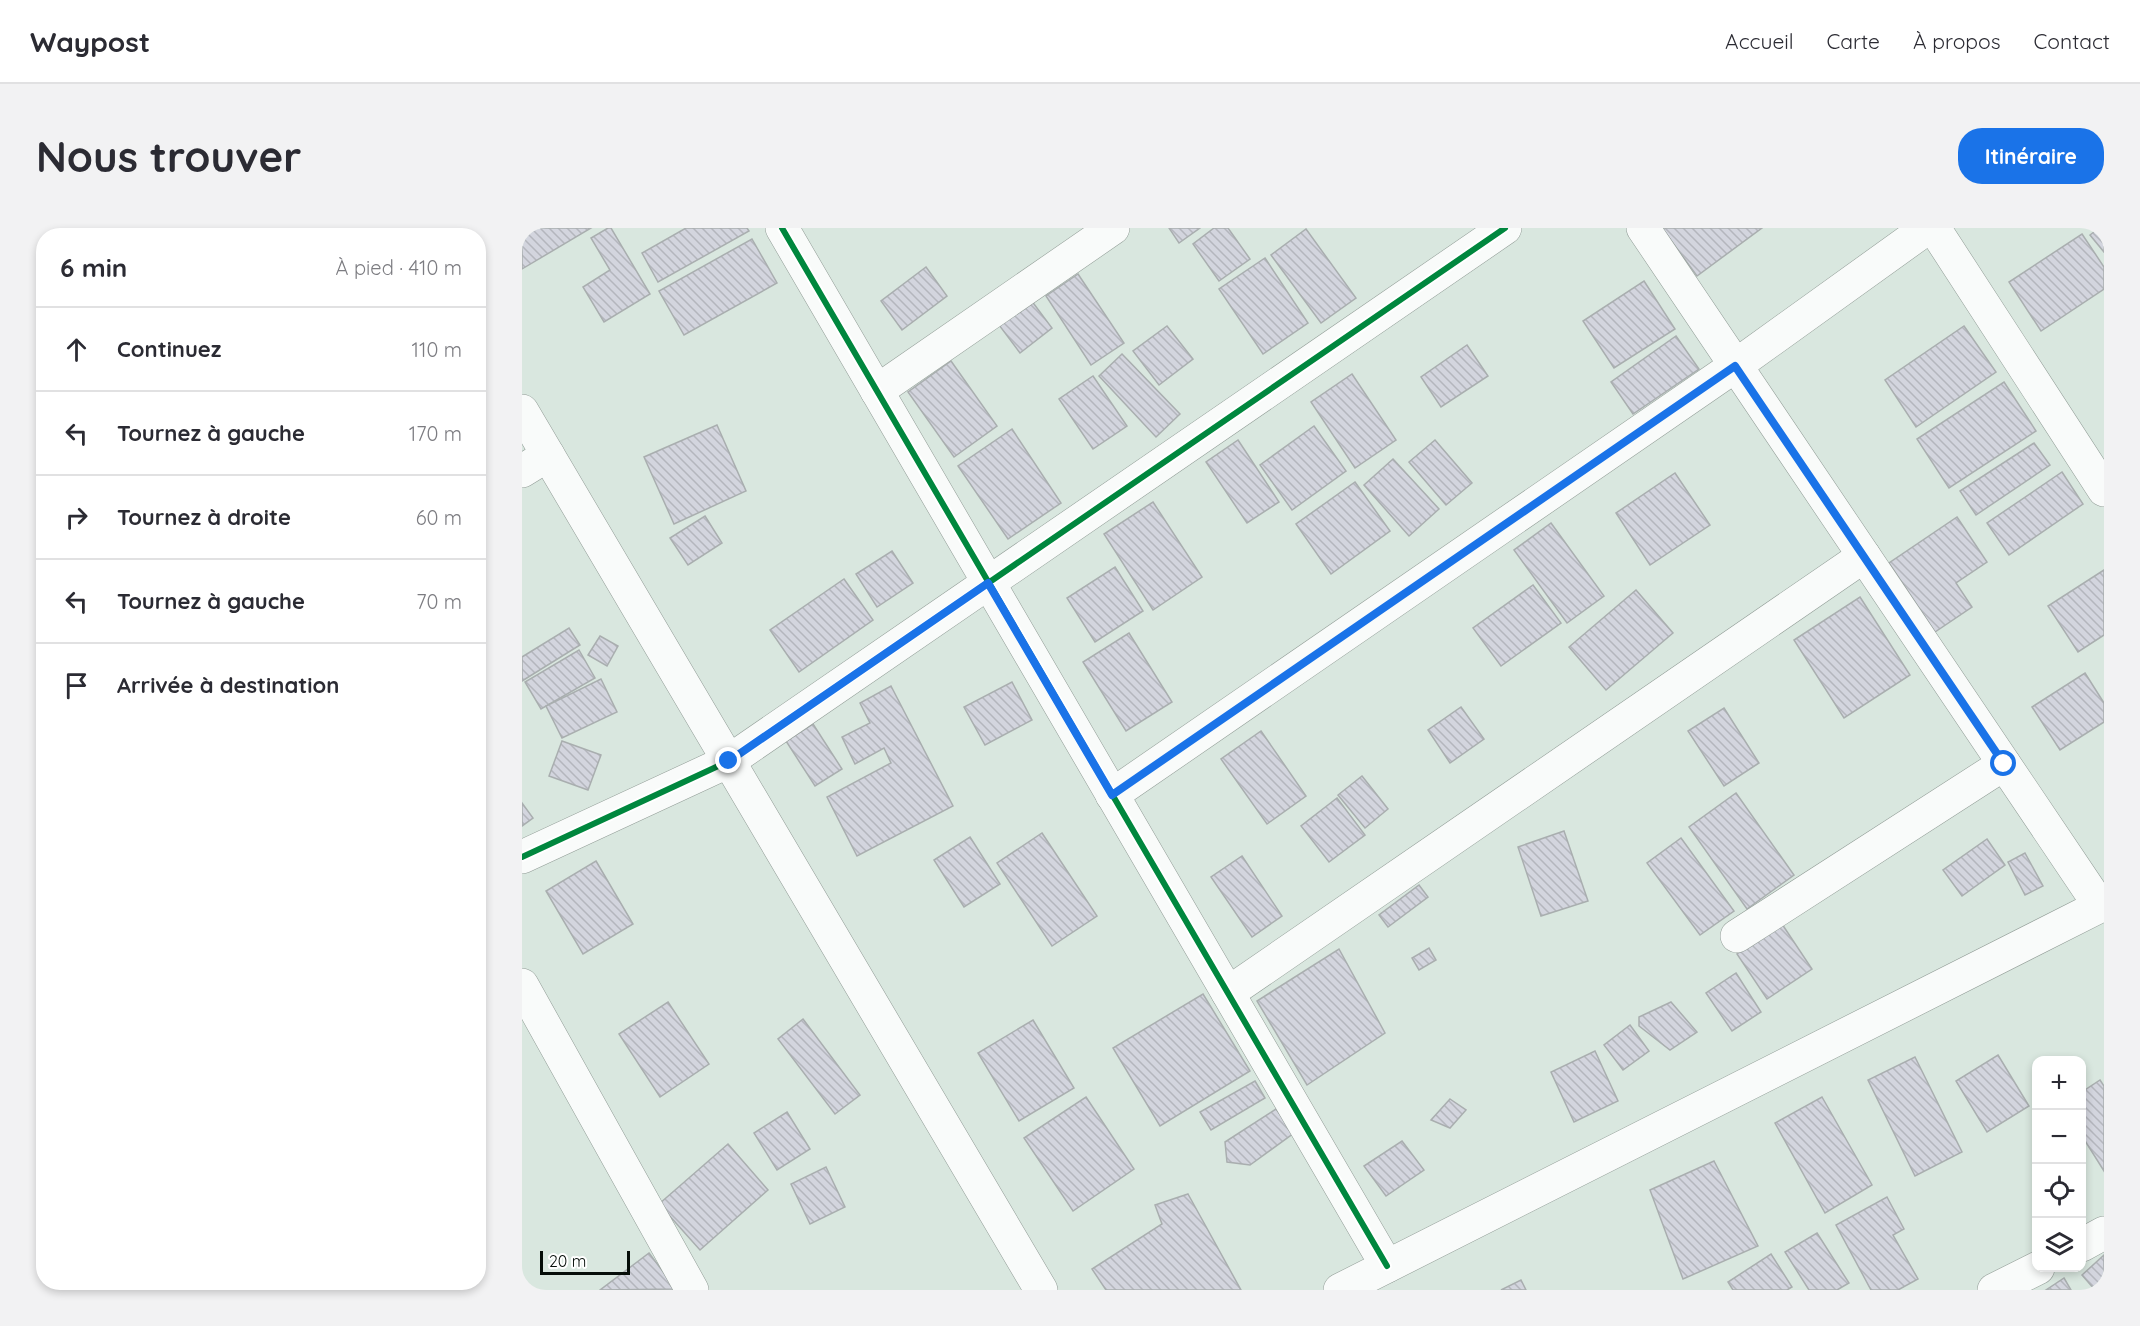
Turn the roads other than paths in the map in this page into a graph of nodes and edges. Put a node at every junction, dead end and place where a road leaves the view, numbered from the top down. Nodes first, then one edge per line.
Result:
1 (782, 228) edge
2 (1113, 228) edge
3 (1506, 228) edge
4 (1643, 228) edge
5 (1927, 228) edge
6 (1934, 228) edge
7 (1735, 366) junction
8 (877, 391) junction
9 (522, 411) edge
10 (535, 463) edge
11 (2104, 490) edge
12 (1864, 556) junction
13 (988, 583) junction
14 (729, 761) junction
15 (2004, 764) junction
16 (1112, 795) junction
17 (522, 857) edge
18 (2102, 905) edge
19 (1737, 936) dead end
20 (522, 985) edge
21 (1228, 993) junction
22 (2104, 1233) edge
23 (2086, 1243) edge
24 (1387, 1266) junction
25 (2032, 1271) edge
26 (692, 1290) edge
27 (1041, 1290) edge
28 (1340, 1290) edge
29 (1994, 1290) edge

1 - 8 street
2 - 8 street
3 - 13 street
4 - 7 street
5 - 7 street
6 - 11 street
7 - 12 street
7 - 16 street
8 - 13 street
9 - 10 street
10 - 14 street
12 - 15 street
12 - 21 street
13 - 14 street
13 - 16 street
14 - 17 street
14 - 27 street
15 - 18 street
15 - 19 street
16 - 21 street
18 - 24 street
20 - 26 street
21 - 24 street
22 - 23 street
24 - 28 street
25 - 29 street

